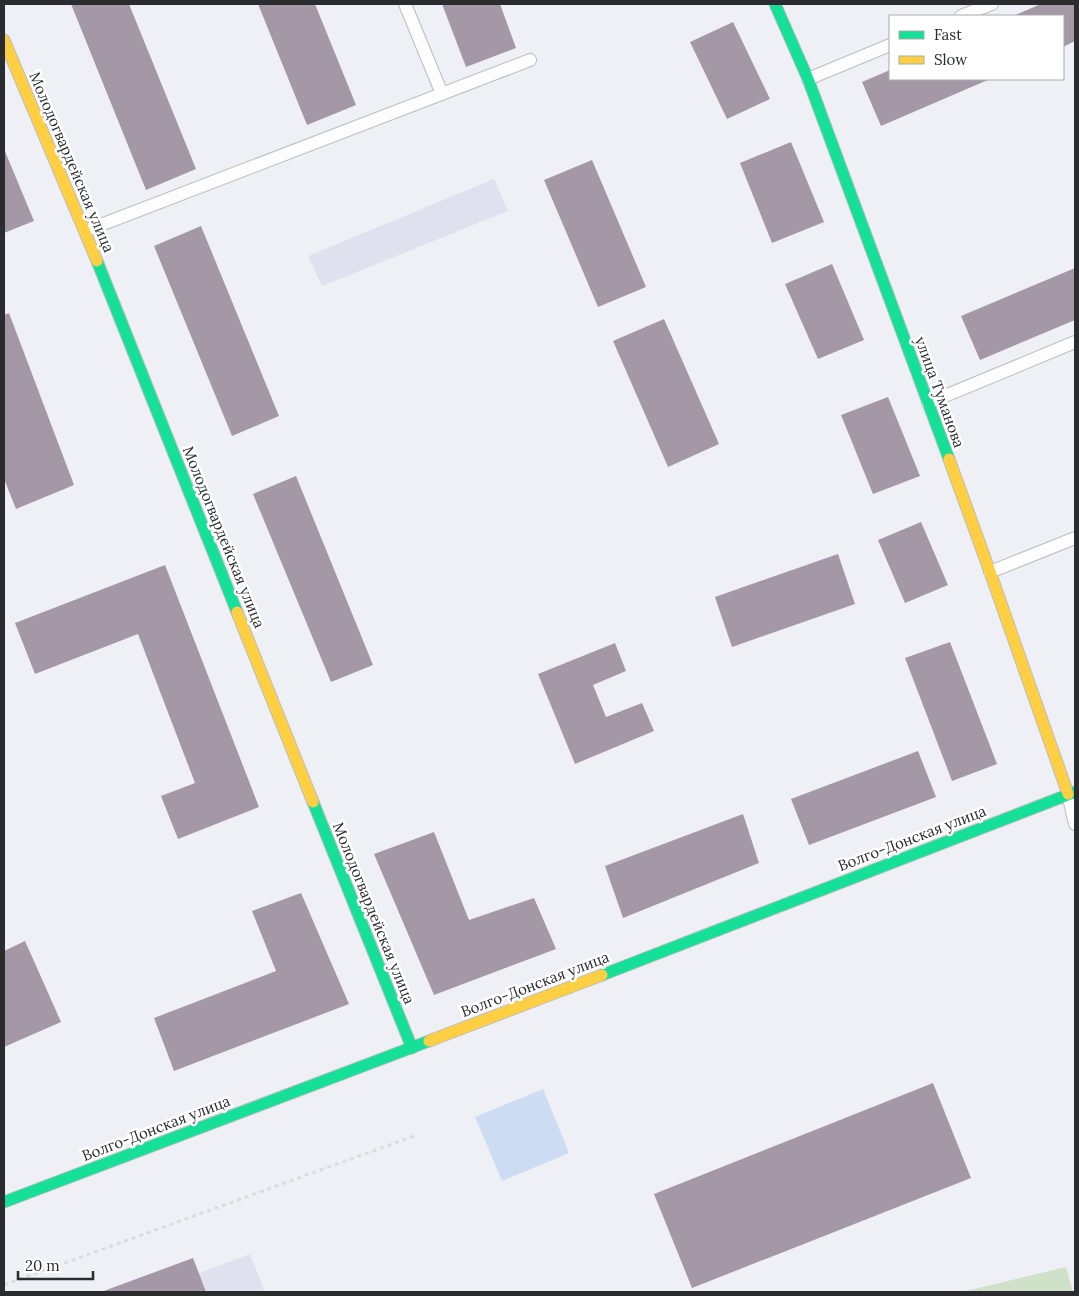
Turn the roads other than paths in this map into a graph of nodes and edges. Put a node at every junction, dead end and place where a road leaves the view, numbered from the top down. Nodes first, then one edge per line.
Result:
1 (405, 4) edge
2 (775, 4) edge
3 (992, 4) edge
4 (964, 15) edge
5 (4, 40) edge
6 (889, 45) edge
7 (530, 60) dead end
8 (808, 79) junction
9 (442, 94) junction
10 (85, 230) junction
11 (1075, 342) edge
12 (928, 403) junction
13 (1075, 538) edge
14 (990, 572) junction
15 (1072, 793) edge
16 (1075, 824) edge
17 (412, 1048) junction
18 (4, 1202) edge

1 - 9 lane
2 - 8 street, улица Туманова
3 - 4 lane
5 - 10 street, Молодогвардейская улица
6 - 8 lane
7 - 9 lane
8 - 12 street, улица Туманова
9 - 10 lane
10 - 17 street, Молодогвардейская улица
11 - 12 lane
12 - 14 street, улица Туманова
13 - 14 lane
14 - 15 street, улица Туманова
15 - 16 lane
15 - 17 street, Волго-Донская улица
17 - 18 street, Волго-Донская улица

